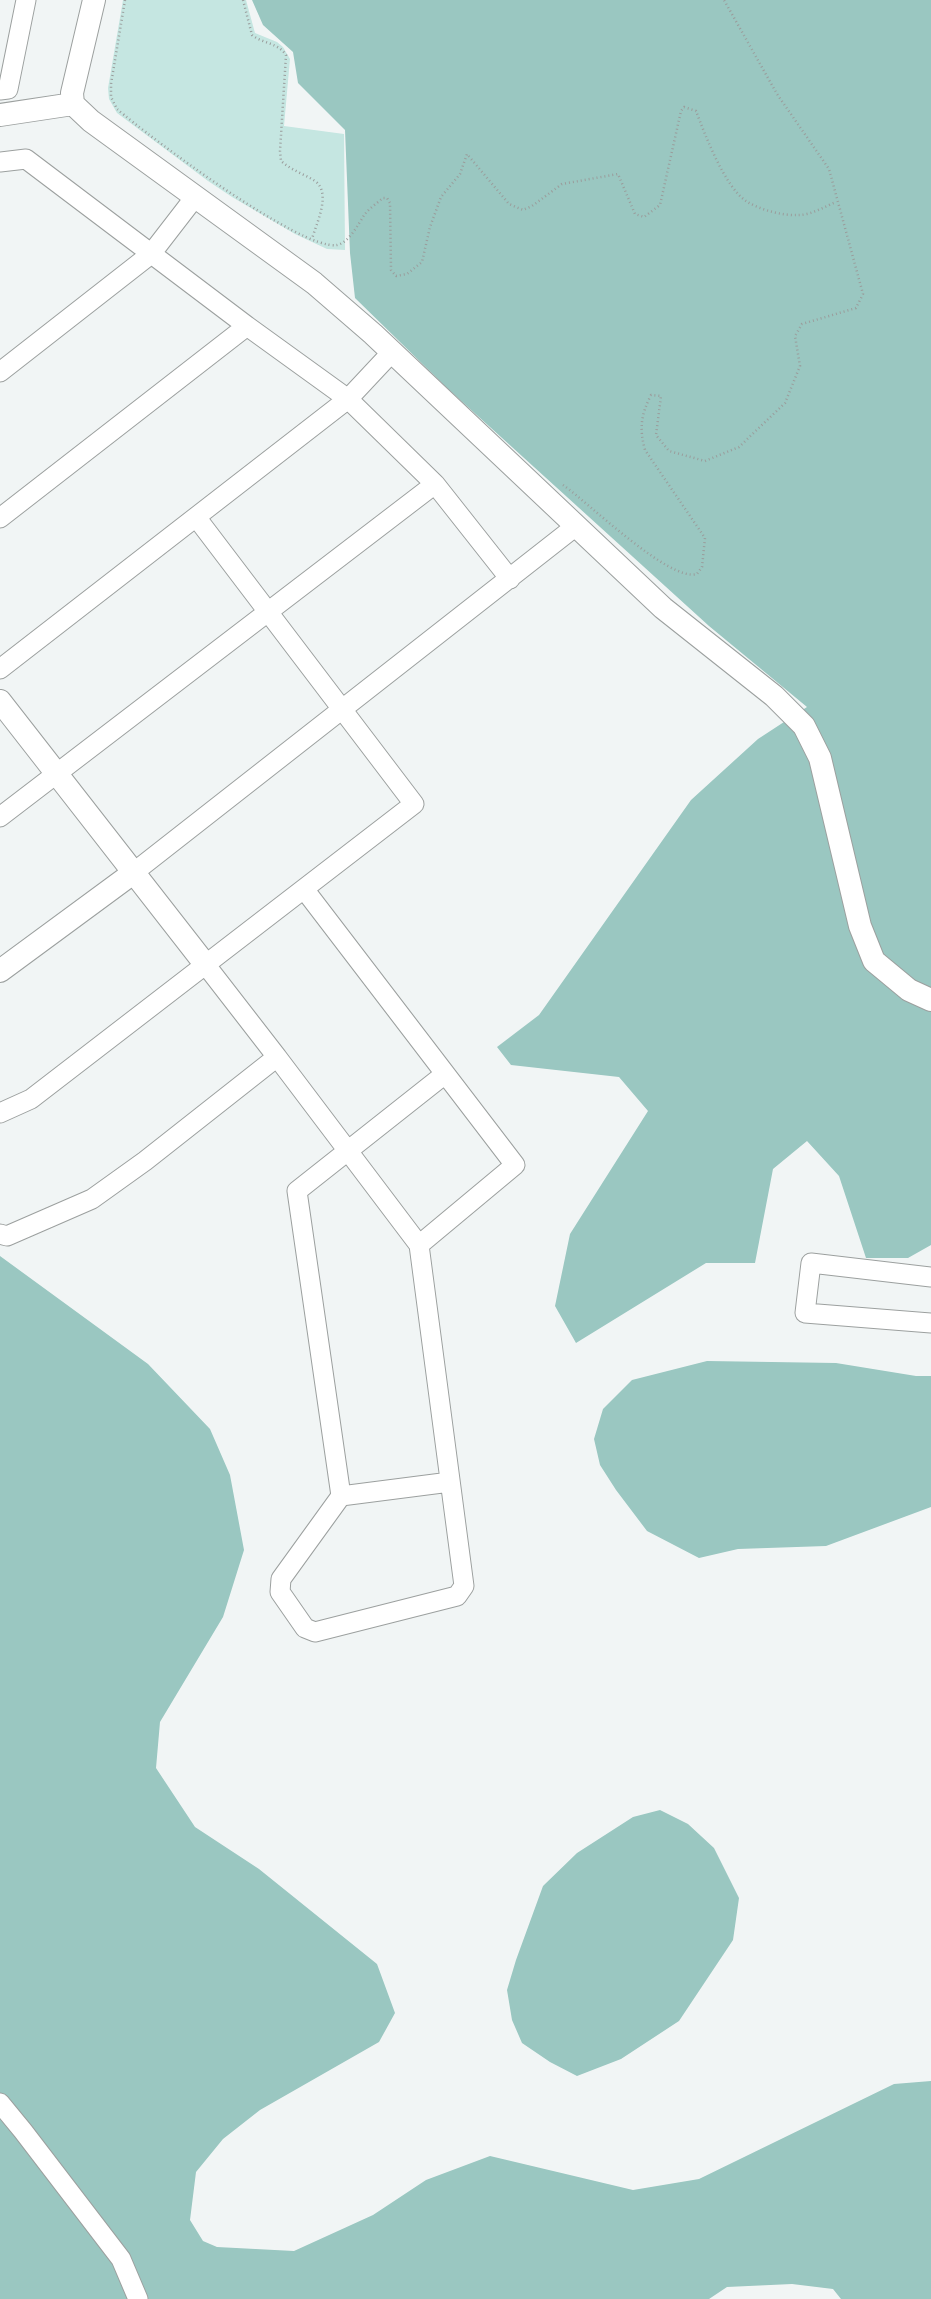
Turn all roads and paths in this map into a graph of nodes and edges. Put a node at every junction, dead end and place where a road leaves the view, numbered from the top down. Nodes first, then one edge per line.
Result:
1 (26, 0) edge
2 (94, 0) edge
3 (125, 0) edge
4 (243, 0) edge
5 (724, 0) edge
6 (0, 90) edge
7 (73, 104) junction
8 (0, 115) edge
9 (0, 162) edge
10 (195, 197) junction
11 (836, 202) junction
12 (312, 239) junction
13 (150, 254) junction
14 (247, 326) junction
15 (392, 352) junction
16 (0, 372) edge
17 (348, 398) junction
18 (560, 482) dead end
19 (435, 484) junction
20 (196, 517) junction
21 (0, 518) edge
22 (576, 526) junction
23 (510, 579) junction
24 (268, 612) junction
25 (0, 669) edge
26 (0, 701) edge
27 (342, 710) junction
28 (56, 774) junction
29 (0, 817) edge
30 (133, 873) junction
31 (304, 889) junction
32 (205, 964) junction
33 (0, 971) edge
34 (931, 1000) edge
35 (276, 1057) junction
36 (445, 1074) junction
37 (0, 1113) edge
38 (348, 1151) junction
39 (0, 1234) edge
40 (419, 1245) junction
41 (928, 1274) edge
42 (931, 1323) edge
43 (450, 1482) junction
44 (341, 1496) junction
45 (0, 2103) edge
46 (138, 2299) edge

1 - 6 street
2 - 7 street
3 - 12 path
4 - 12 path
5 - 11 path
7 - 8 street
7 - 10 street
9 - 13 street
10 - 13 street
10 - 15 street
11 - 12 path
11 - 18 path
13 - 14 street
13 - 16 street
14 - 17 street
14 - 21 street
15 - 17 street
15 - 22 street
17 - 19 street
17 - 20 street
19 - 23 street
19 - 24 street
20 - 24 street
20 - 25 street
22 - 23 street
22 - 34 street
23 - 27 street
24 - 27 street
24 - 28 street
26 - 28 street
27 - 30 street
27 - 31 street
28 - 29 street
28 - 30 street
30 - 32 street
30 - 33 street
31 - 32 street
31 - 36 street
32 - 35 street
32 - 37 street
35 - 38 street
35 - 39 street
36 - 38 street
36 - 40 street
38 - 40 street
38 - 44 street
40 - 43 street
41 - 42 street
43 - 44 street
43 - 44 street
45 - 46 street

